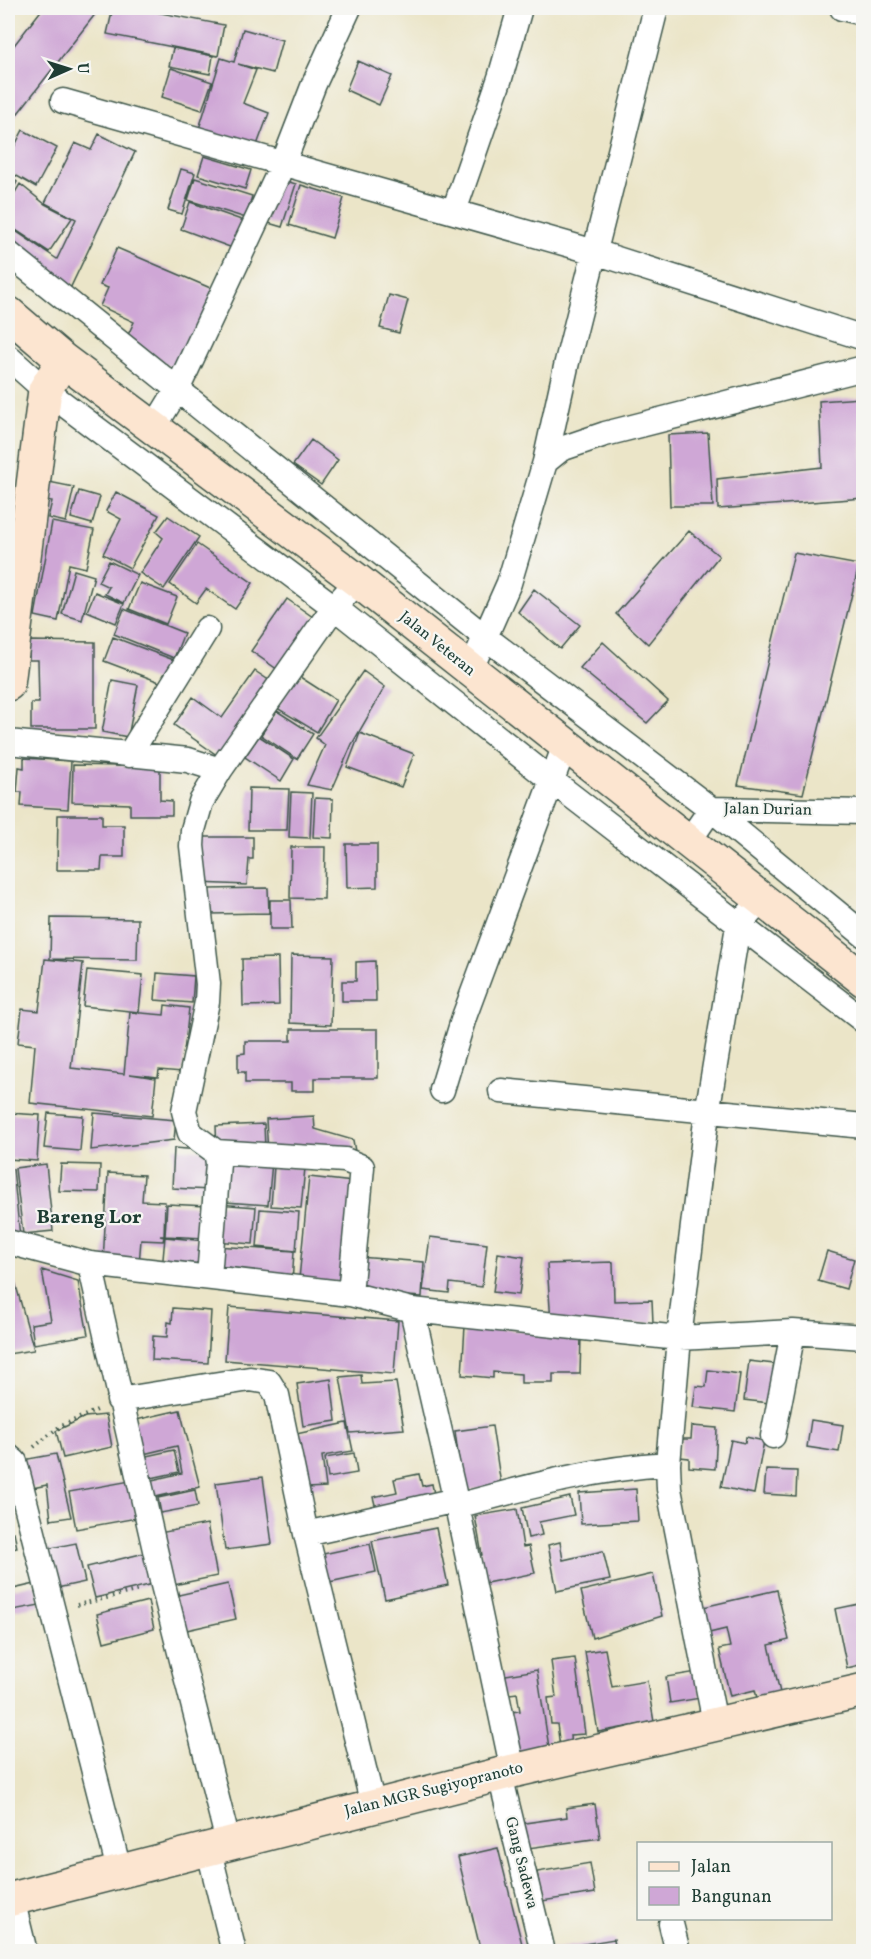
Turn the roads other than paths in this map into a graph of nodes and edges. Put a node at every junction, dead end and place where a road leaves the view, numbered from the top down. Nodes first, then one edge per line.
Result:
1 (349, 8) edge
2 (520, 8) edge
3 (656, 8) edge
4 (842, 8) edge
5 (864, 13) edge
6 (63, 101) dead end
7 (283, 164) junction
8 (454, 211) junction
9 (595, 252) junction
10 (8, 253) edge
11 (8, 313) edge
12 (864, 338) edge
13 (8, 357) edge
14 (63, 360) junction
15 (864, 368) edge
16 (45, 390) junction
17 (177, 390) junction
18 (155, 426) junction
19 (544, 462) junction
20 (358, 580) junction
21 (334, 607) junction
22 (207, 629) dead end
23 (485, 637) junction
24 (470, 670) junction
25 (8, 684) edge
26 (8, 742) edge
27 (565, 745) junction
28 (129, 755) junction
29 (220, 770) junction
30 (551, 780) junction
31 (711, 809) junction
32 (864, 812) edge
33 (689, 841) junction
34 (762, 899) junction
35 (738, 926) junction
36 (864, 935) edge
37 (864, 980) edge
38 (864, 1021) edge
39 (442, 1090) dead end
40 (501, 1091) dead end
41 (706, 1113) junction
42 (864, 1126) edge
43 (216, 1152) junction
44 (8, 1242) edge
45 (90, 1264) junction
46 (209, 1277) junction
47 (350, 1294) junction
48 (412, 1310) junction
49 (793, 1332) junction
50 (864, 1337) edge
51 (679, 1338) junction
52 (119, 1400) junction
53 (773, 1436) dead end
54 (11, 1459) edge
55 (668, 1464) junction
56 (456, 1503) junction
57 (306, 1534) junction
58 (864, 1690) edge
59 (715, 1723) junction
60 (506, 1773) junction
61 (373, 1805) junction
62 (218, 1845) junction
63 (119, 1870) junction
64 (10, 1900) edge
65 (671, 1924) dead end
66 (25, 1952) edge
67 (234, 1952) edge
68 (543, 1952) edge
69 (678, 1952) edge

1 - 7 street
2 - 8 street
3 - 9 street
4 - 5 street
6 - 7 street
7 - 8 street
7 - 17 street
8 - 9 street
9 - 12 street
9 - 19 street
10 - 17 street
11 - 14 street, Jalan Veteran
13 - 16 street
14 - 16 street
14 - 18 street, Jalan Veteran
15 - 19 street
16 - 21 street
16 - 25 street
17 - 18 street
17 - 23 street
18 - 20 street, Jalan Veteran
19 - 23 street
20 - 21 street
20 - 24 street, Jalan Veteran
21 - 29 street
21 - 30 street
22 - 28 street
23 - 24 street
23 - 31 street
24 - 27 street, Jalan Veteran
26 - 28 street
27 - 30 street
27 - 33 street, Jalan Veteran
28 - 29 street
29 - 43 street
30 - 35 street
30 - 39 street
31 - 32 street, Jalan Durian
31 - 33 street, Jalan Durian
31 - 36 street
33 - 34 street, Jalan Veteran
34 - 35 street
34 - 37 street, Jalan Veteran
35 - 38 street
35 - 41 street
40 - 41 street
41 - 42 street
41 - 51 street
43 - 46 street
43 - 47 street
44 - 45 street
45 - 46 street
45 - 52 street
46 - 47 street
47 - 48 street
48 - 51 street
48 - 56 street, Gang Sadewa
49 - 50 street
49 - 51 street
49 - 53 street
51 - 55 street
52 - 57 street
52 - 62 street
54 - 63 street
55 - 56 street
55 - 59 street
56 - 57 street
56 - 60 street, Gang Sadewa
57 - 61 street
58 - 59 street, Jalan MGR Sugiyopranoto
59 - 60 street, Jalan MGR Sugiyopranoto
60 - 61 street, Jalan MGR Sugiyopranoto
60 - 68 street, Gang Sadewa
61 - 62 street, Jalan MGR Sugiyopranoto
62 - 63 street, Jalan MGR Sugiyopranoto
62 - 67 street
63 - 64 street, Jalan MGR Sugiyopranoto
64 - 66 street
65 - 69 street

